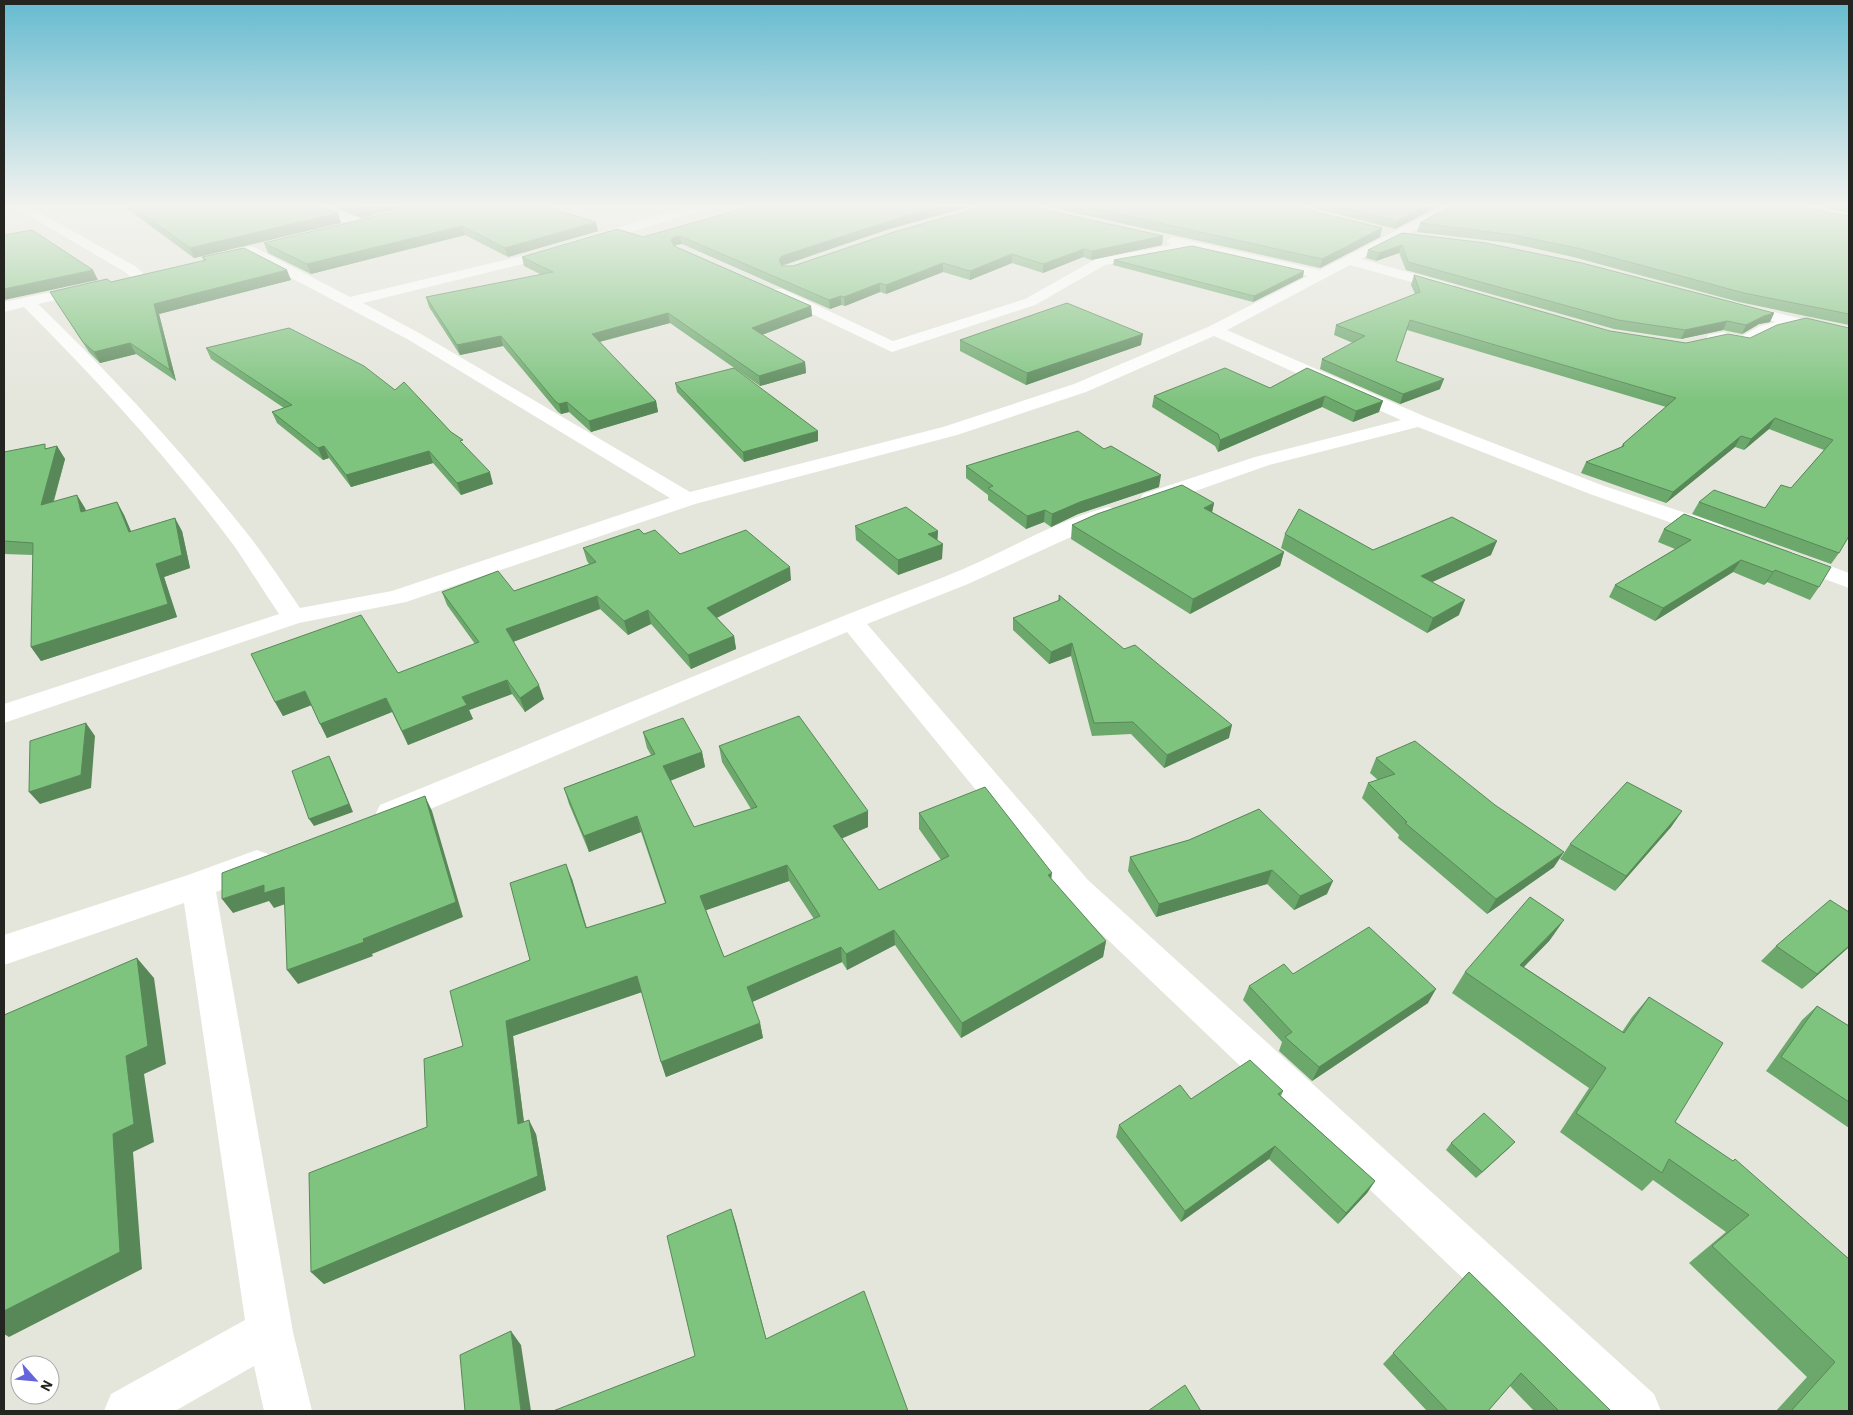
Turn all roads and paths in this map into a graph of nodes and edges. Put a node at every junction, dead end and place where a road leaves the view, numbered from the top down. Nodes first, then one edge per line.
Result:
1 (133, 271) edge
2 (285, 271) edge
3 (476, 271) edge
4 (1085, 271) edge
5 (1307, 271) edge
6 (1326, 271) edge
7 (1387, 271) edge
8 (157, 272) edge
9 (1320, 274) junction
10 (140, 277) junction
11 (121, 281) edge
12 (762, 285) edge
13 (102, 286) edge
14 (1468, 294) edge
15 (349, 302) junction
16 (1720, 302) edge
17 (28, 303) junction
18 (4, 308) edge
19 (1798, 323) junction
20 (1214, 330) junction
21 (1849, 332) edge
22 (1698, 342) edge
23 (1419, 421) junction
24 (687, 500) junction
25 (1733, 537) edge
26 (1769, 550) edge
27 (1849, 581) edge
28 (294, 617) junction
29 (851, 620) junction
30 (4, 714) edge
31 (370, 820) edge
32 (280, 854) edge
33 (198, 885) junction
34 (4, 950) edge
35 (270, 1332) junction
36 (128, 1411) edge
37 (288, 1411) edge
38 (1637, 1411) edge

1 - 10 street
2 - 15 street
3 - 15 street
4 - 12 street
5 - 9 street
6 - 9 street
7 - 14 street
8 - 10 street
9 - 20 street
10 - 11 street
13 - 17 street
15 - 24 street
16 - 19 street
17 - 18 street
17 - 28 street
19 - 21 street
19 - 22 street
20 - 23 street
20 - 24 street
23 - 25 street
23 - 29 street
24 - 28 street
26 - 27 street
28 - 30 street
29 - 31 street
29 - 38 street
32 - 33 street
33 - 34 street
33 - 35 street
35 - 36 street
35 - 37 street

